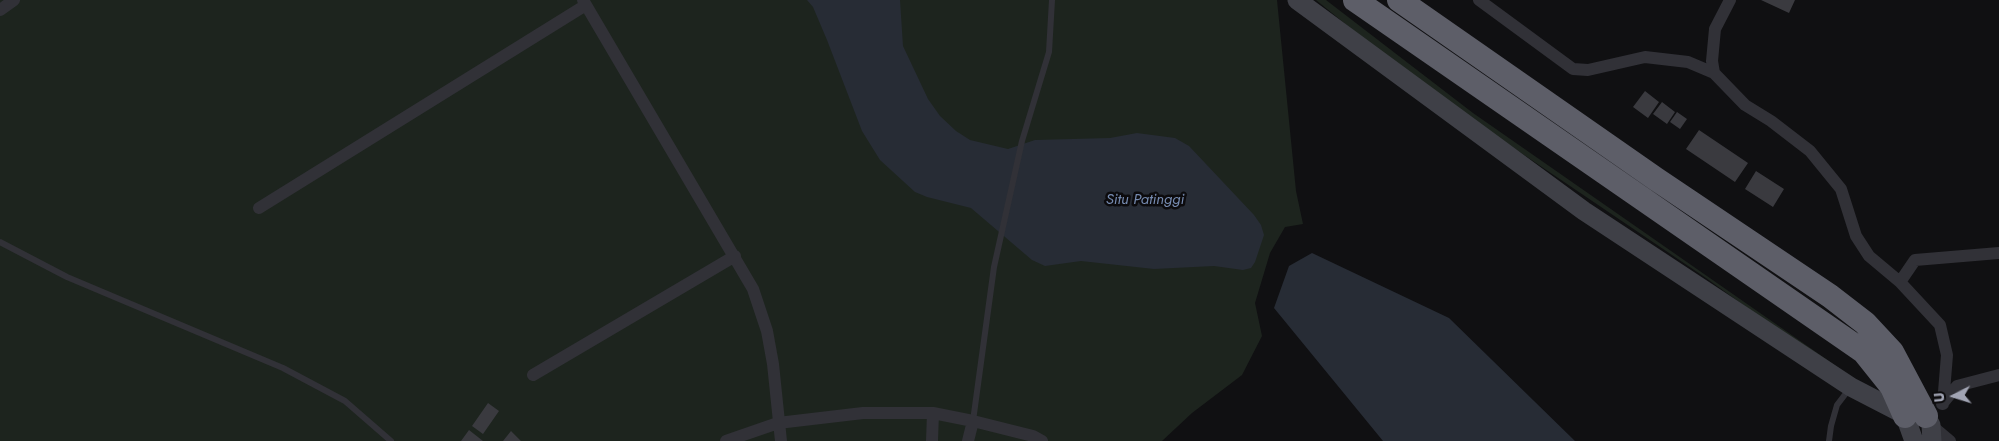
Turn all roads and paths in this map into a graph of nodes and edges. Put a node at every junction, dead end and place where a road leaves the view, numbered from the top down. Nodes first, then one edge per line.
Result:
1 (14, 0) edge
2 (1052, 0) edge
3 (1296, 0) edge
4 (1355, 0) edge
5 (1399, 0) edge
6 (1479, 0) edge
7 (1730, 0) edge
8 (584, 2) edge
9 (0, 10) edge
10 (1714, 72) junction
11 (259, 208) dead end
12 (0, 242) edge
13 (1999, 253) edge
14 (735, 256) junction
15 (1900, 282) junction
16 (533, 375) dead end
17 (1999, 375) edge
18 (1851, 387) junction
19 (933, 413) junction
20 (1927, 420) edge
21 (973, 421) junction
22 (778, 423) junction
23 (391, 441) edge
24 (726, 441) edge
25 (781, 441) edge
26 (932, 441) edge
27 (968, 441) edge
28 (1042, 441) edge
29 (1830, 441) edge
30 (1914, 441) edge
31 (1950, 441) edge

1 - 9 street
2 - 21 lane
3 - 18 main road
4 - 20 highway
5 - 20 highway
6 - 10 street
7 - 10 street
8 - 11 street
8 - 14 street
10 - 15 street
12 - 23 lane
13 - 15 street
14 - 16 street
14 - 22 street
15 - 20 street
17 - 20 street
18 - 20 main road
18 - 29 lane
19 - 21 street
19 - 22 street
19 - 26 street
20 - 30 main road
20 - 31 street
21 - 27 street
21 - 28 street
22 - 24 street
22 - 25 street

